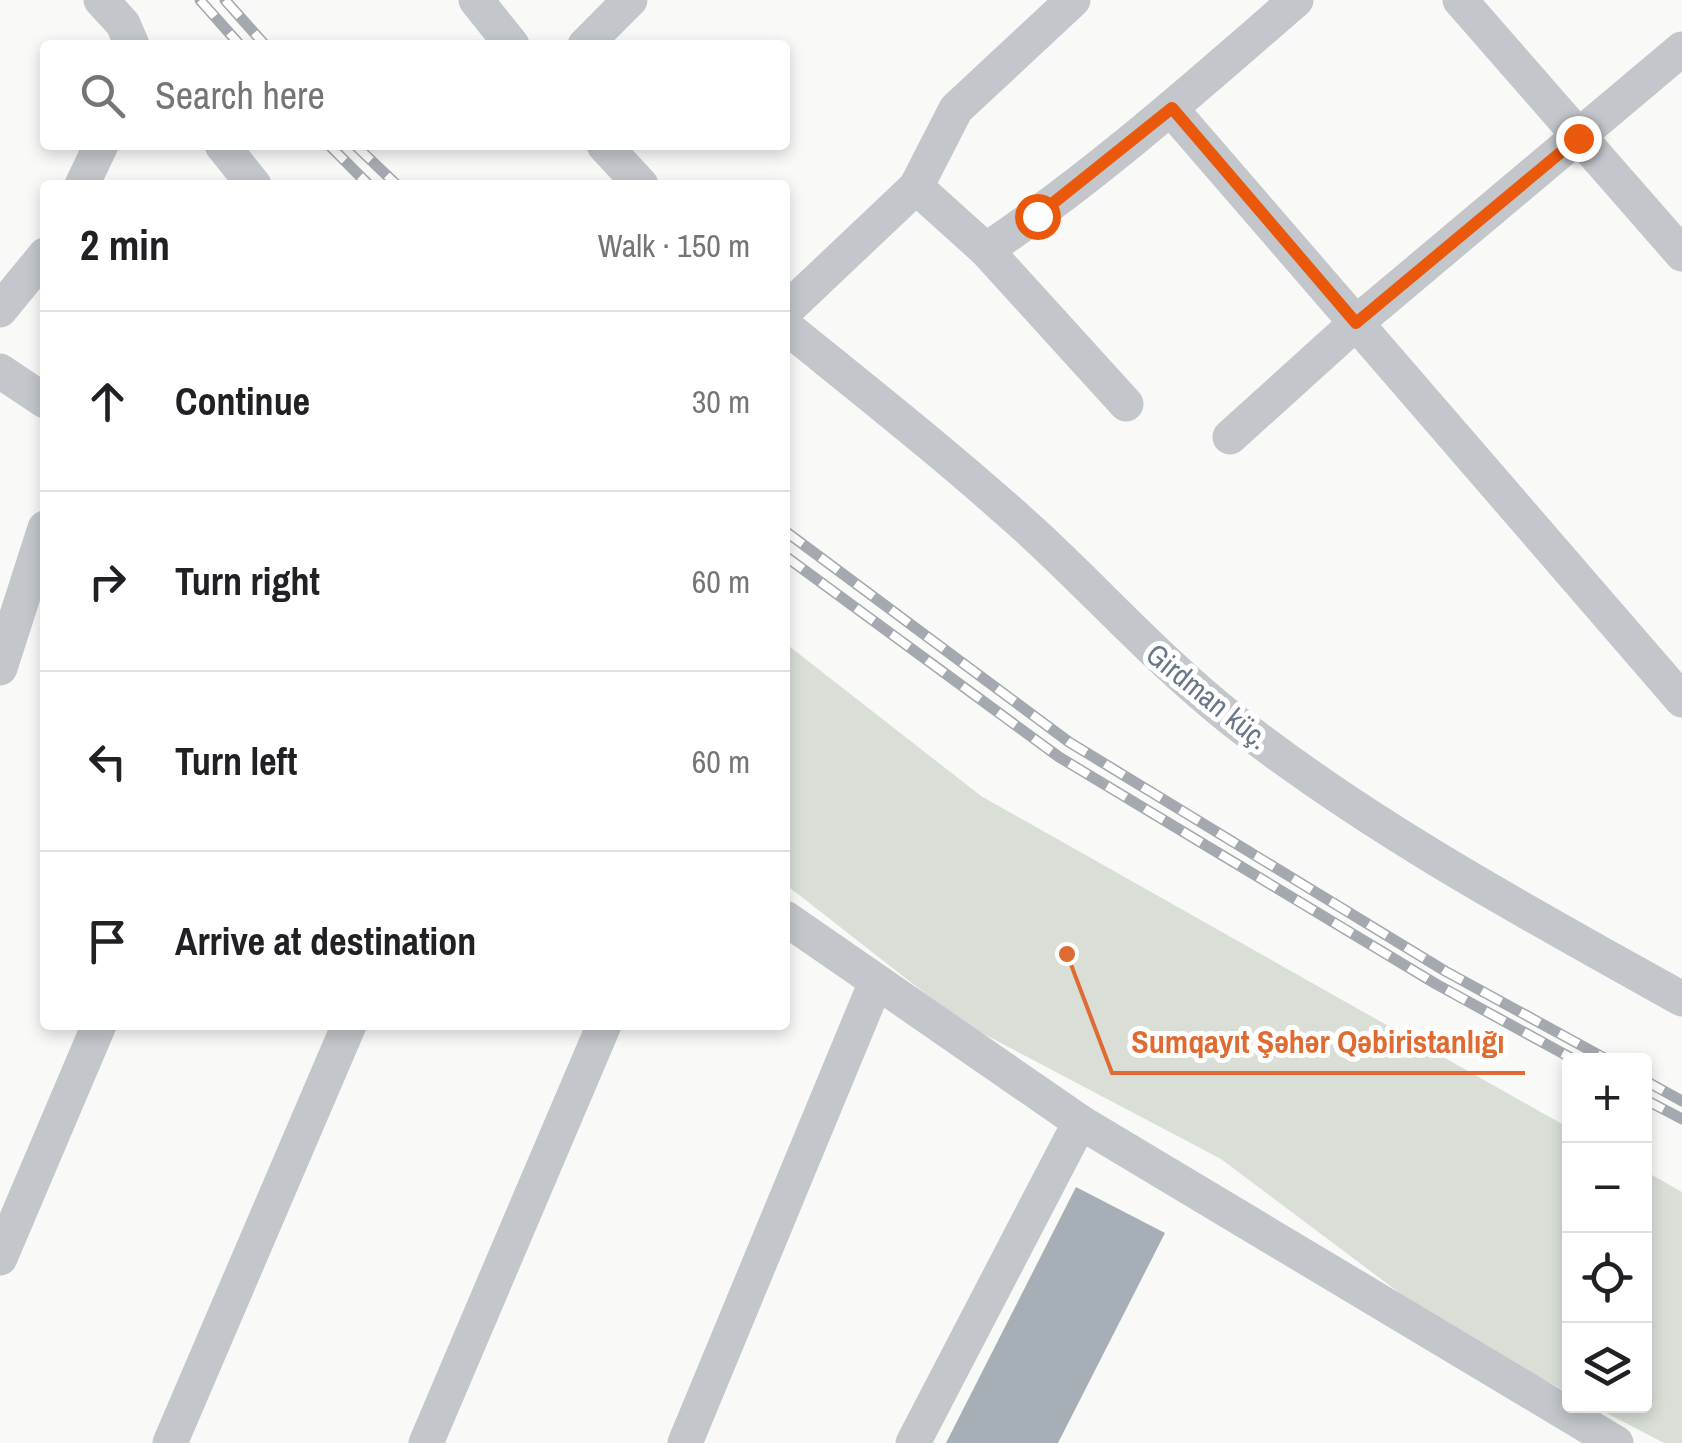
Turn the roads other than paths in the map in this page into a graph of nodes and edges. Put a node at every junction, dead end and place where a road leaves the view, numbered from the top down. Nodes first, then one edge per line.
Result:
1 (102, 0) edge
2 (476, 0) edge
3 (630, 0) edge
4 (1074, 0) edge
5 (1296, 0) edge
6 (1460, 0) edge
7 (130, 40) edge
8 (508, 40) edge
9 (591, 40) edge
10 (1682, 49) edge
11 (1172, 108) junction
12 (1578, 138) junction
13 (98, 150) edge
14 (226, 150) edge
15 (609, 150) edge
16 (84, 180) edge
17 (250, 180) edge
18 (636, 180) edge
19 (916, 187) junction
20 (986, 250) junction
21 (1682, 254) edge
22 (40, 261) edge
23 (790, 306) edge
24 (0, 310) edge
25 (1356, 323) junction
26 (790, 330) edge
27 (0, 372) edge
28 (40, 398) edge
29 (1126, 404) dead end
30 (1230, 437) dead end
31 (40, 544) edge
32 (0, 668) edge
33 (1682, 700) edge
34 (790, 922) edge
35 (876, 982) junction
36 (1682, 999) edge
37 (97, 1030) edge
38 (348, 1030) edge
39 (602, 1030) edge
40 (1080, 1122) junction
41 (0, 1258) edge
42 (170, 1443) edge
43 (426, 1443) edge
44 (685, 1443) edge
45 (913, 1443) edge
46 (1616, 1443) edge

1 - 7 street
2 - 8 street
3 - 9 street
4 - 19 street
5 - 11 street
6 - 12 street
10 - 12 street
11 - 20 street
11 - 25 street
12 - 21 street
12 - 25 street
13 - 16 street
14 - 17 street
15 - 18 street
19 - 20 street
19 - 23 street
20 - 29 street
22 - 24 street
25 - 30 street
25 - 33 street
26 - 36 street, Girdman küç.
27 - 28 street
31 - 32 street
34 - 35 street
35 - 40 street
35 - 44 street
37 - 41 street
38 - 42 street
39 - 43 street
40 - 45 street
40 - 46 street

